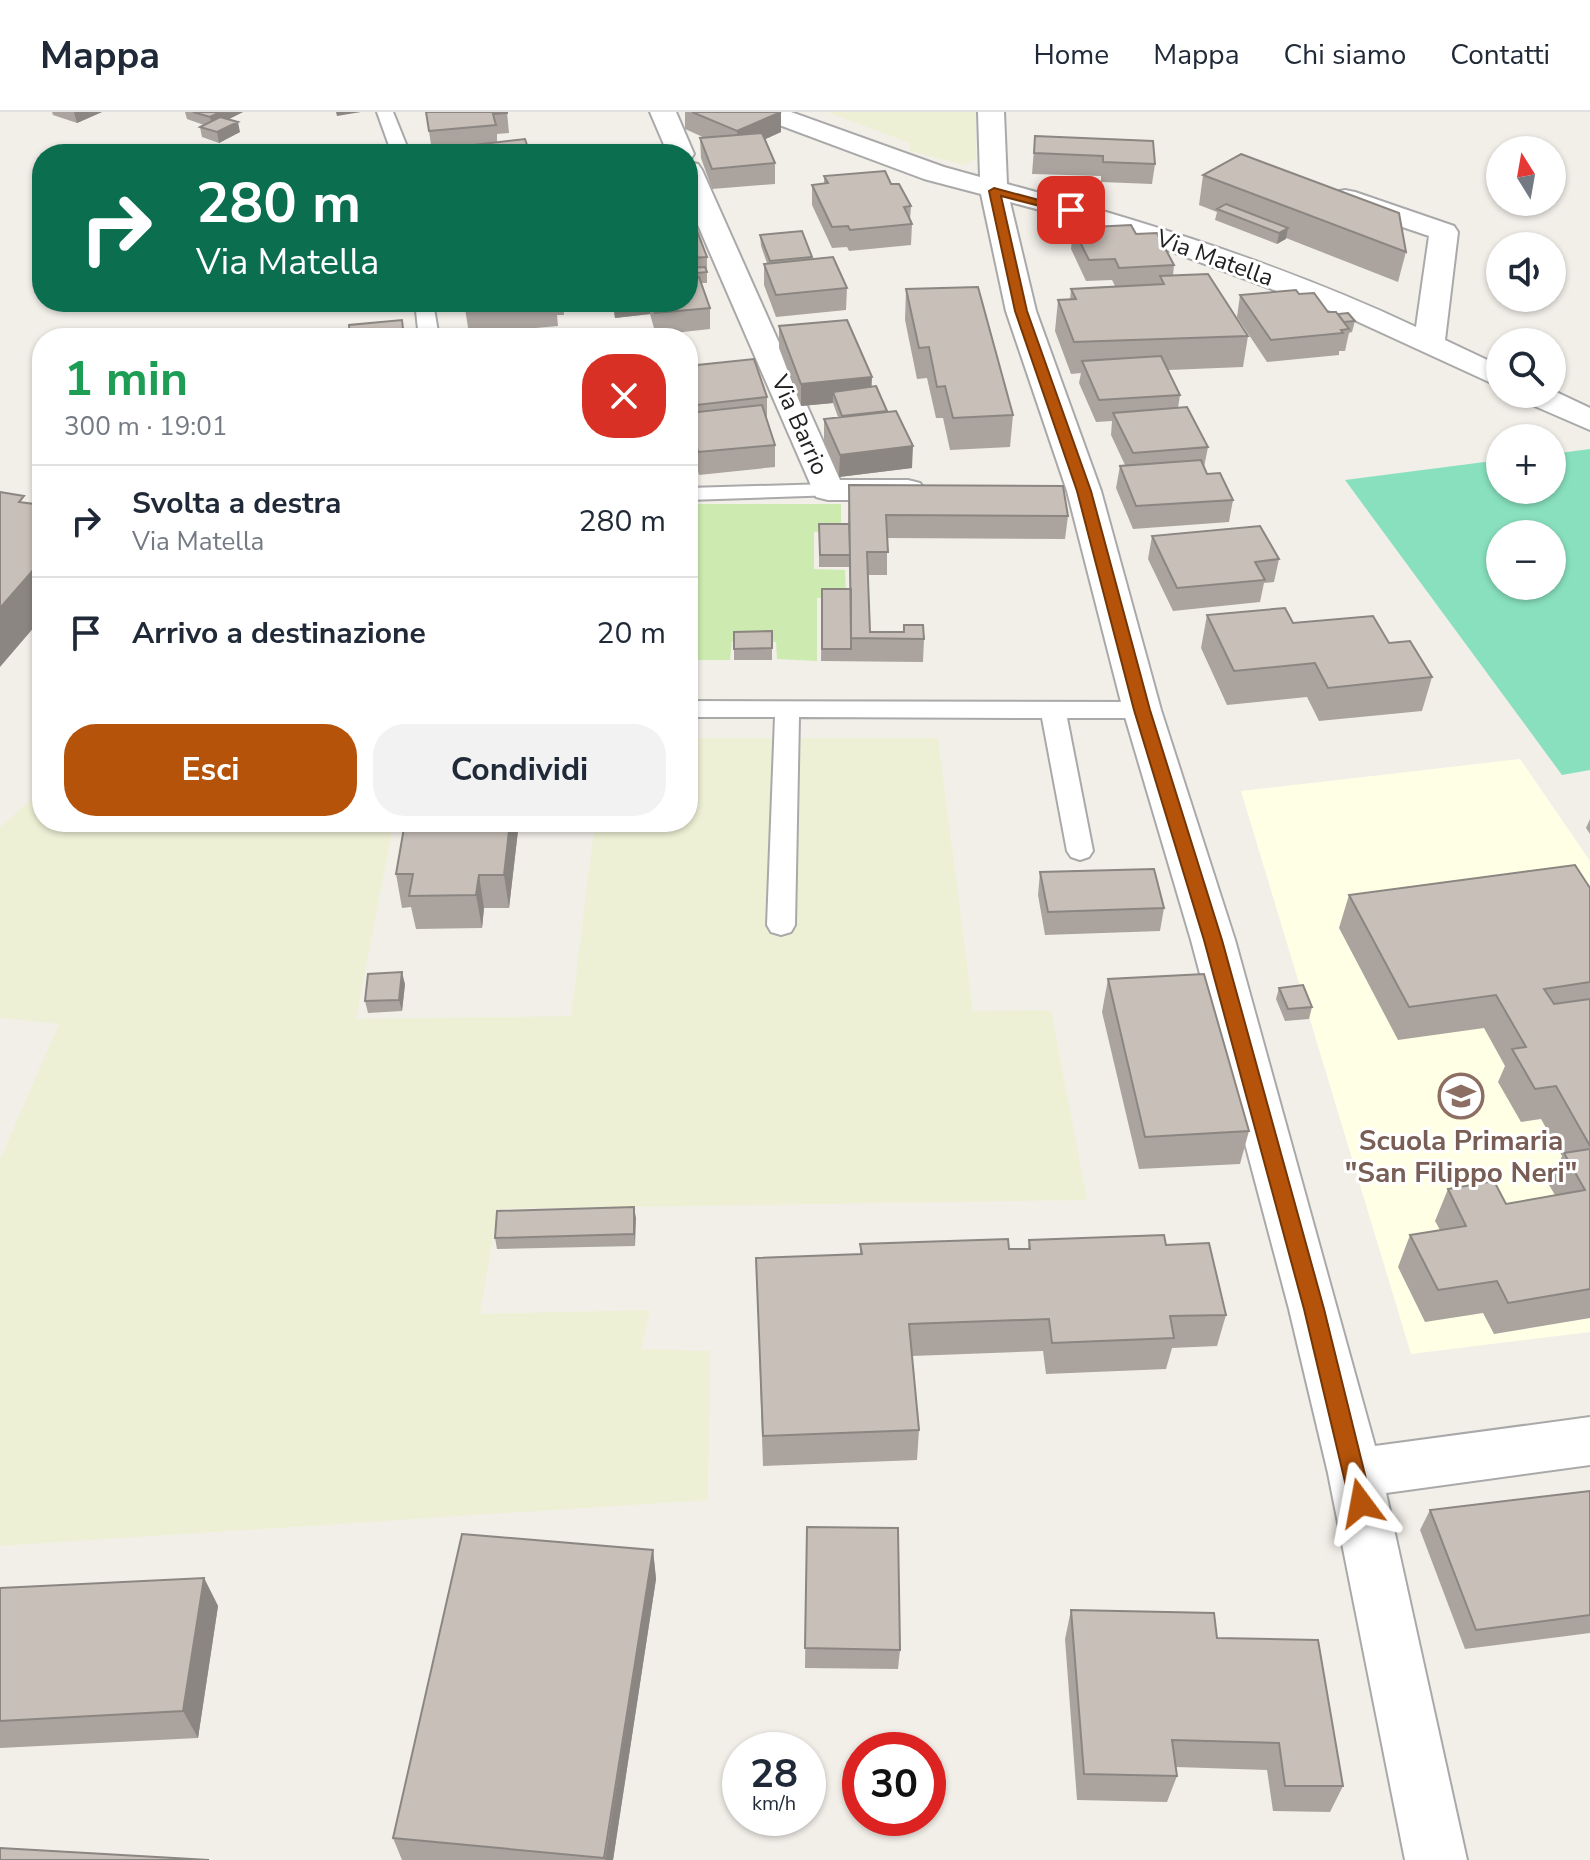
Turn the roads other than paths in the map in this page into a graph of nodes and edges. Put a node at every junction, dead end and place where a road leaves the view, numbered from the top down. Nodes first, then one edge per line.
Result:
1 (385, 112) edge
2 (663, 112) edge
3 (767, 112) edge
4 (991, 112) edge
5 (397, 144) edge
6 (677, 144) edge
7 (1315, 188) edge
8 (994, 191) junction
9 (698, 193) edge
10 (1429, 344) junction
11 (1486, 371) edge
12 (1564, 408) edge
13 (1590, 420) edge
14 (828, 490) junction
15 (940, 491) edge
16 (698, 494) edge
17 (698, 709) edge
18 (787, 709) junction
19 (1053, 710) junction
20 (1142, 710) junction
21 (1080, 851) dead end
22 (781, 925) dead end
23 (1590, 1441) edge
24 (1355, 1473) junction
25 (1436, 1860) edge

1 - 5 lane
2 - 6 street
3 - 8 street, Via Matella
4 - 8 street
7 - 10 street
8 - 10 street, Via Matella
8 - 20 street
9 - 14 street, Via Barrio
10 - 11 street, Via Matella
12 - 13 street
14 - 15 street, Via Barrio
14 - 16 lane
17 - 18 lane
18 - 19 lane
18 - 22 lane
19 - 20 lane
19 - 21 lane
20 - 24 street
23 - 24 street
24 - 25 street

